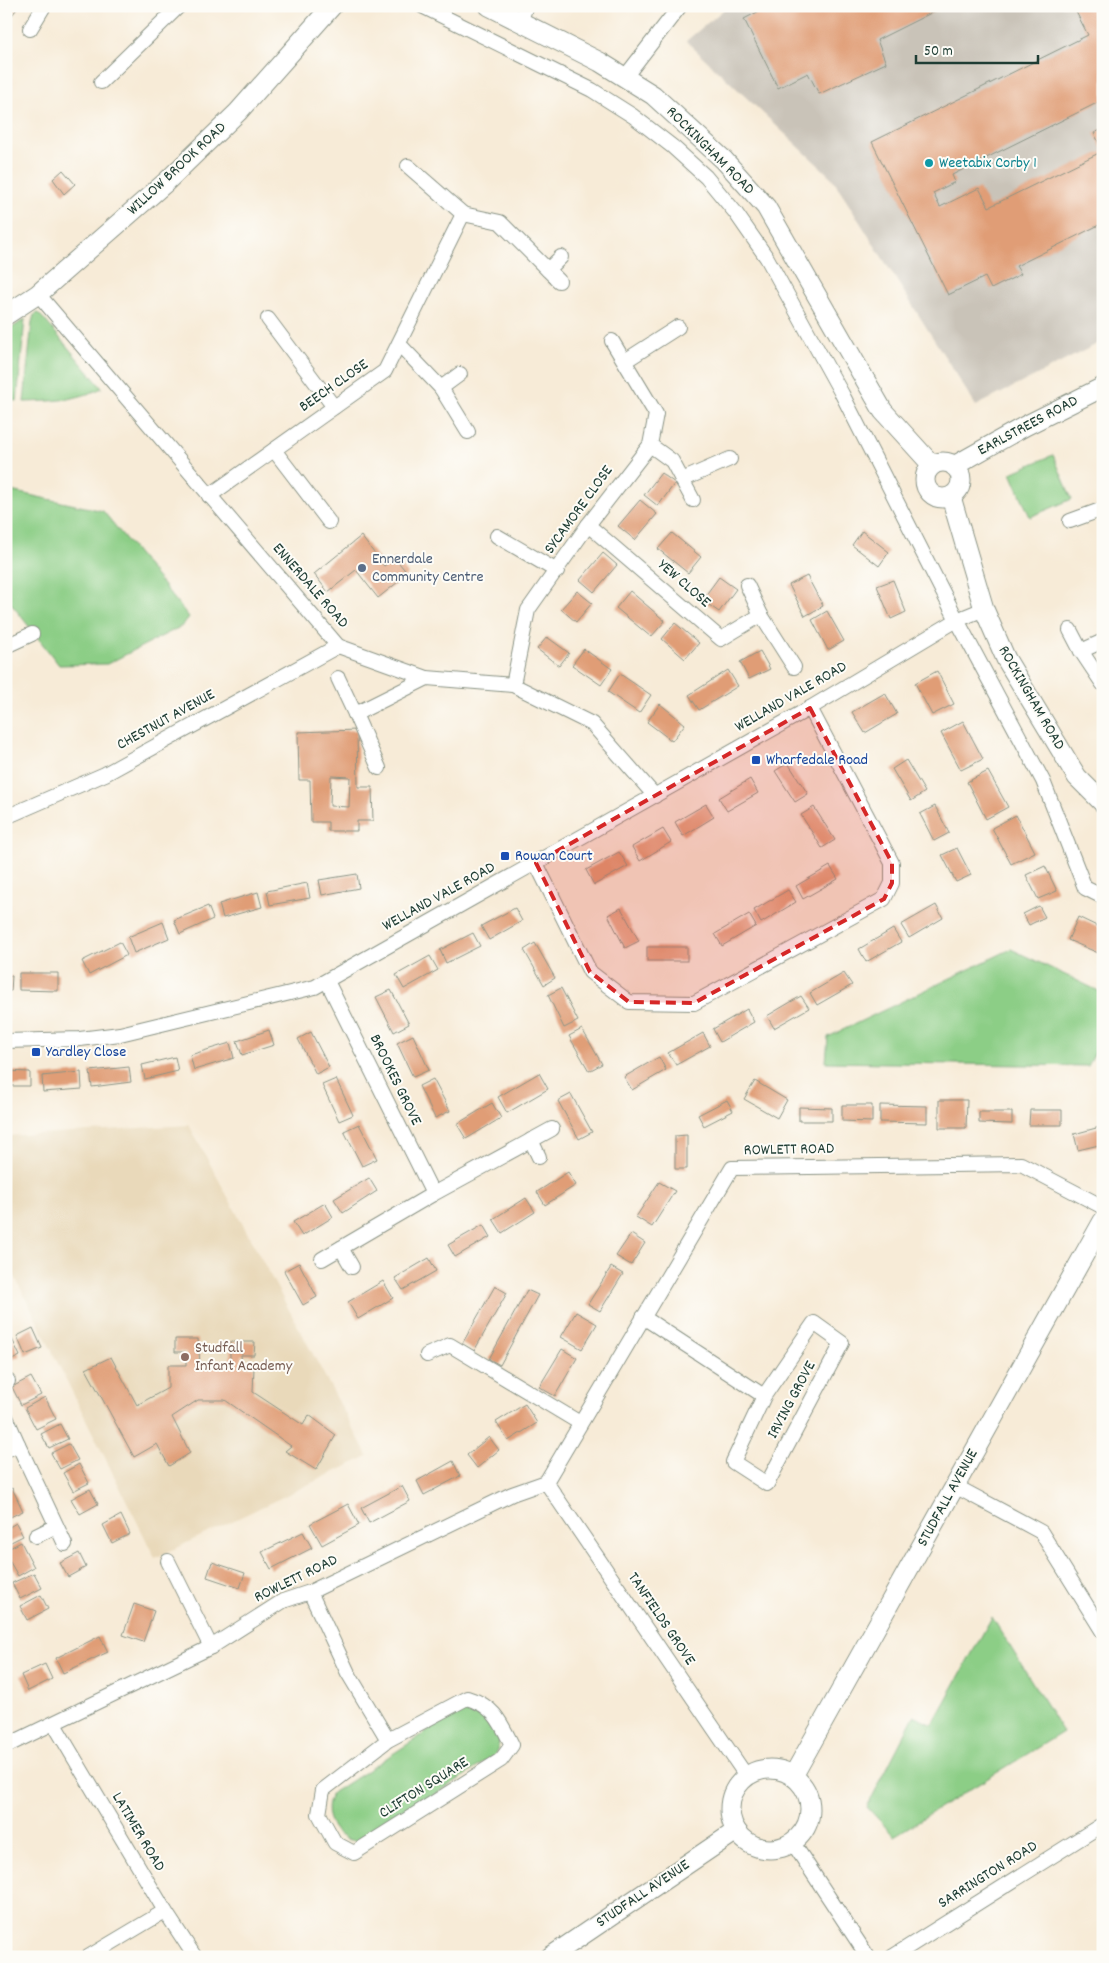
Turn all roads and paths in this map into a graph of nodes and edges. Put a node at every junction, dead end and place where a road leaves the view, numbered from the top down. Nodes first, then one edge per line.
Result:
1 (44, 6) edge
2 (179, 6) edge
3 (332, 6) edge
4 (422, 6) edge
5 (489, 6) edge
6 (680, 6) edge
7 (523, 14) edge
8 (30, 29) dead end
9 (625, 77) junction
10 (101, 82) dead end
11 (408, 166) dead end
12 (463, 214) junction
13 (561, 257) dead end
14 (548, 270) junction
15 (559, 281) dead end
16 (38, 294) junction
17 (6, 315) edge
18 (268, 319) dead end
19 (678, 327) dead end
20 (612, 341) dead end
21 (399, 344) junction
22 (625, 361) junction
23 (460, 374) dead end
24 (441, 388) junction
25 (1103, 388) edge
26 (334, 407) junction
27 (468, 432) dead end
28 (650, 445) junction
29 (274, 450) junction
30 (730, 459) dead end
31 (932, 465) junction
32 (954, 466) junction
33 (682, 480) junction
34 (209, 496) junction
35 (951, 497) junction
36 (693, 500) dead end
37 (1103, 509) edge
38 (1070, 521) dead end
39 (329, 522) dead end
40 (588, 525) junction
41 (497, 536) dead end
42 (557, 572) junction
43 (747, 585) dead end
44 (984, 609) junction
45 (761, 615) junction
46 (957, 620) junction
47 (1070, 630) dead end
48 (32, 634) dead end
49 (1103, 641) edge
50 (6, 646) edge
51 (338, 646) junction
52 (1081, 652) junction
53 (794, 667) dead end
54 (338, 678) dead end
55 (427, 678) junction
56 (1103, 684) edge
57 (513, 685) junction
58 (810, 708) junction
59 (355, 714) junction
60 (379, 768) dead end
61 (655, 796) junction
62 (1103, 803) edge
63 (6, 817) edge
64 (536, 862) junction
65 (1103, 897) edge
66 (327, 981) junction
67 (6, 1041) edge
68 (552, 1128) dead end
69 (531, 1140) junction
70 (539, 1158) dead end
71 (433, 1194) junction
72 (1103, 1207) edge
73 (1103, 1221) edge
74 (341, 1248) junction
75 (322, 1259) dead end
76 (352, 1267) dead end
77 (643, 1317) junction
78 (427, 1355) dead end
79 (764, 1396) junction
80 (6, 1417) edge
81 (580, 1424) junction
82 (12, 1447) edge
83 (546, 1482) junction
84 (955, 1486) junction
85 (56, 1526) junction
86 (36, 1536) dead end
87 (65, 1544) dead end
88 (168, 1561) dead end
89 (310, 1592) junction
90 (1103, 1632) edge
91 (211, 1647) junction
92 (54, 1724) junction
93 (388, 1740) junction
94 (6, 1746) edge
95 (747, 1776) junction
96 (793, 1776) junction
97 (1103, 1824) edge
98 (736, 1831) junction
99 (793, 1843) junction
100 (165, 1911) junction
101 (88, 1957) edge
102 (196, 1957) edge
103 (550, 1957) edge
104 (868, 1957) edge
105 (892, 1957) edge

1 - 8 street
2 - 10 street
3 - 16 street, WILLOW BROOK ROAD
4 - 46 street
5 - 7 street, ROCKINGHAM ROAD
6 - 9 street
7 - 9 street, ROCKINGHAM ROAD
9 - 31 street, ROCKINGHAM ROAD
11 - 12 street
12 - 14 street
12 - 21 street, BEECH CLOSE
13 - 14 street
14 - 15 street
16 - 17 street, WILLOW BROOK ROAD
16 - 34 street, ENNERDALE ROAD
18 - 26 street
19 - 22 street
20 - 22 street, SYCAMORE CLOSE
21 - 24 street
21 - 26 street, BEECH CLOSE
22 - 28 street, SYCAMORE CLOSE
23 - 24 street
24 - 27 street
25 - 32 street, EARLSTREES ROAD
26 - 29 street, BEECH CLOSE
28 - 33 street
28 - 40 street, SYCAMORE CLOSE
29 - 34 street, BEECH CLOSE
29 - 39 street
30 - 33 street
31 - 32 street
31 - 35 street
32 - 35 street
33 - 36 street
34 - 51 street, ENNERDALE ROAD
35 - 44 street, ROCKINGHAM ROAD
37 - 38 street
40 - 42 street, SYCAMORE CLOSE
40 - 45 street, YEW CLOSE
41 - 42 street
42 - 57 street, SYCAMORE CLOSE
43 - 45 street
44 - 46 street, WELLAND VALE ROAD
44 - 62 street, ROCKINGHAM ROAD
45 - 53 street
46 - 58 street, WELLAND VALE ROAD
46 - 65 street
47 - 52 street
48 - 50 street
49 - 52 street
51 - 55 street, ENNERDALE ROAD
51 - 63 street, CHESTNUT AVENUE
52 - 56 street
54 - 59 street
55 - 57 street, ENNERDALE ROAD
55 - 59 street
57 - 61 street, ENNERDALE ROAD
58 - 61 street, WELLAND VALE ROAD
58 - 64 street
59 - 60 street
61 - 64 street, WELLAND VALE ROAD
64 - 66 street, WELLAND VALE ROAD
66 - 67 street, WELLAND VALE ROAD
66 - 71 street, BROOKES GROVE
68 - 69 street
69 - 70 street
69 - 71 street
71 - 74 street
72 - 77 street, ROWLETT ROAD
73 - 84 street, STUDFALL AVENUE
74 - 75 street
74 - 76 street
77 - 79 street, IRVING GROVE
77 - 81 street, ROWLETT ROAD
78 - 81 street
79 - 79 street, IRVING GROVE
80 - 82 street
81 - 83 street, ROWLETT ROAD
82 - 85 street
83 - 89 street, ROWLETT ROAD
83 - 95 street, TANFIELDS GROVE
84 - 90 street
84 - 96 street, STUDFALL AVENUE
85 - 86 street
85 - 87 street
88 - 91 street
89 - 91 street, ROWLETT ROAD
89 - 93 street
91 - 92 street, ROWLETT ROAD
92 - 94 street, ROWLETT ROAD
92 - 100 street, LATIMER ROAD
93 - 93 street, CLIFTON SQUARE
95 - 96 street
95 - 98 street
96 - 99 street
97 - 105 street, SARRINGTON ROAD
98 - 99 street
98 - 103 street, STUDFALL AVENUE
99 - 104 street
100 - 101 street
100 - 102 street, LATIMER ROAD

